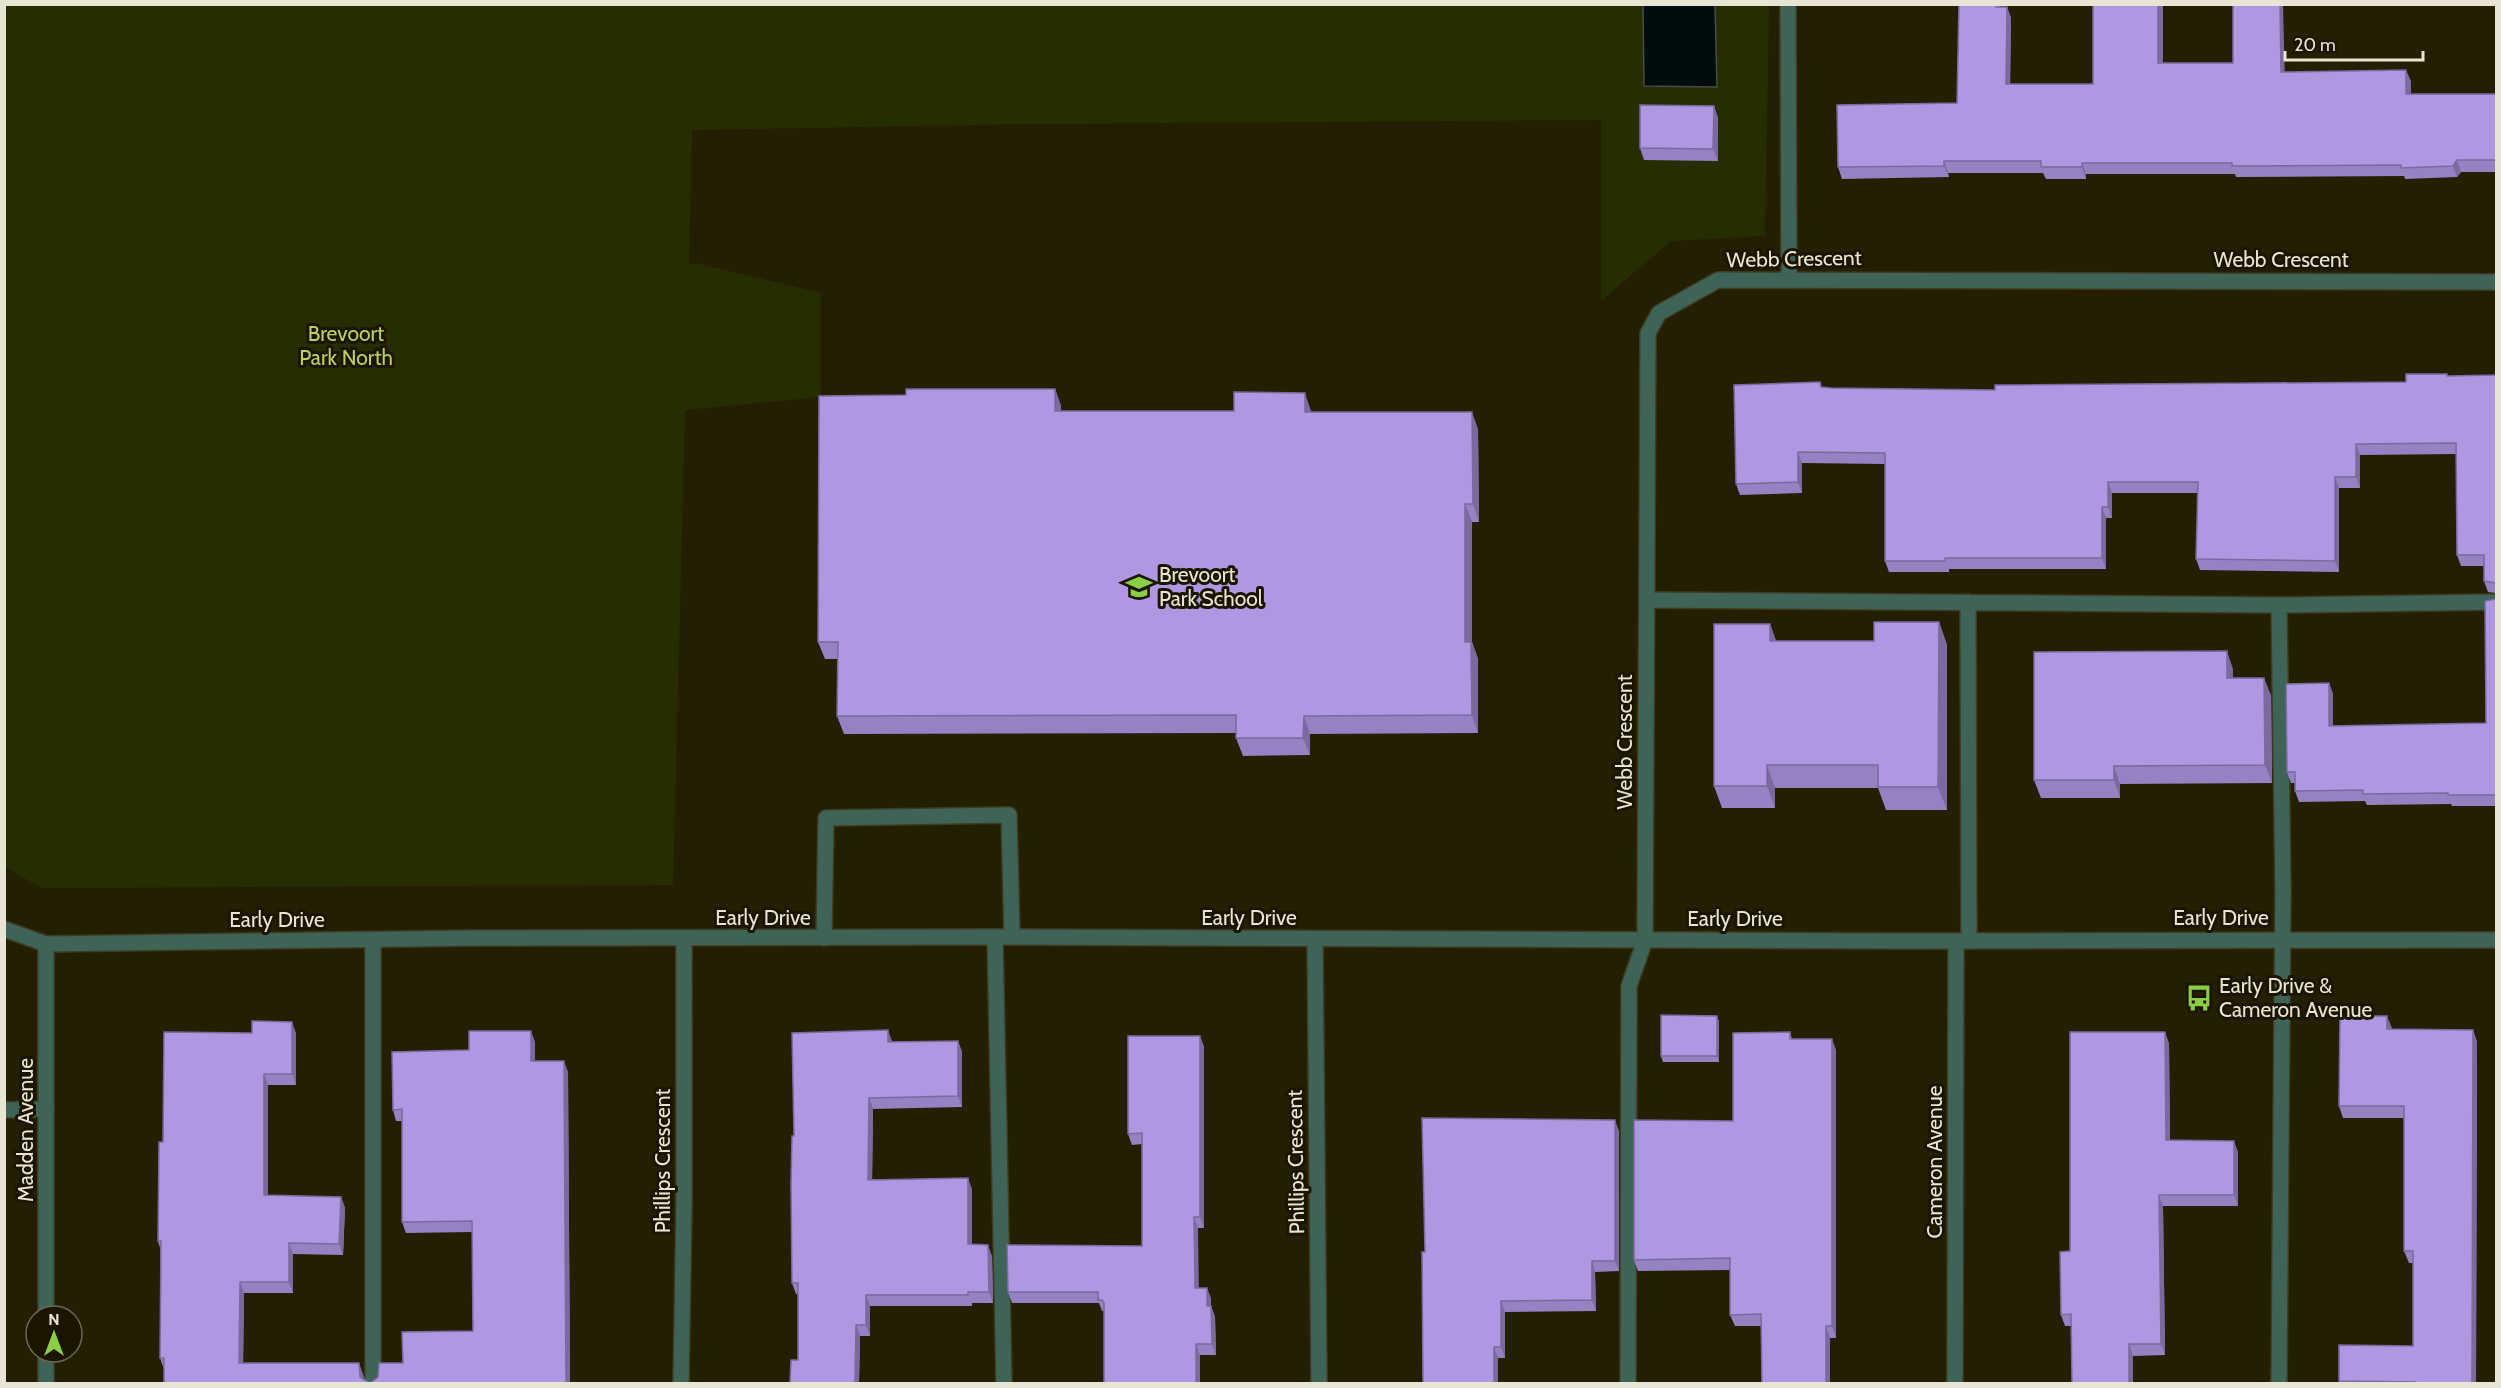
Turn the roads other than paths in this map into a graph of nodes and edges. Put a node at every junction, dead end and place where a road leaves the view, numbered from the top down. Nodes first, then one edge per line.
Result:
1 (1788, 4) edge
2 (1790, 279) junction
3 (2496, 282) edge
4 (1647, 600) junction
5 (1968, 602) junction
6 (2496, 602) edge
7 (2279, 605) junction
8 (4, 929) edge
9 (995, 937) junction
10 (1012, 937) junction
11 (824, 938) junction
12 (684, 939) junction
13 (1316, 939) junction
14 (2282, 939) junction
15 (373, 940) junction
16 (1645, 940) junction
17 (2496, 940) edge
18 (1963, 941) junction
19 (46, 944) junction
20 (46, 1109) junction
21 (4, 1110) edge
22 (46, 1304) edge
23 (46, 1364) edge
24 (46, 1383) edge
25 (374, 1383) edge
26 (681, 1383) edge
27 (1004, 1383) edge
28 (1319, 1383) edge
29 (1628, 1383) edge
30 (1955, 1383) edge
31 (2279, 1383) edge

1 - 2 street
2 - 3 street, Webb Crescent
2 - 4 street, Webb Crescent
4 - 5 street
4 - 16 street, Webb Crescent
5 - 7 street
5 - 18 street, Cameron Avenue
6 - 7 street
7 - 14 street
8 - 19 street, Early Drive
9 - 10 street, Early Drive
9 - 11 street, Early Drive
9 - 27 street
10 - 11 street
10 - 13 street, Early Drive
11 - 12 street, Early Drive
12 - 15 street, Early Drive
12 - 26 street, Phillips Crescent
13 - 16 street, Early Drive
13 - 28 street, Phillips Crescent
14 - 17 street, Early Drive
14 - 18 street, Early Drive
14 - 31 street
15 - 19 street, Early Drive
15 - 25 street
16 - 18 street, Early Drive
16 - 29 street, Webb Crescent
18 - 30 street, Cameron Avenue
19 - 20 street, Madden Avenue
20 - 21 street
20 - 22 street, Madden Avenue
23 - 24 street

